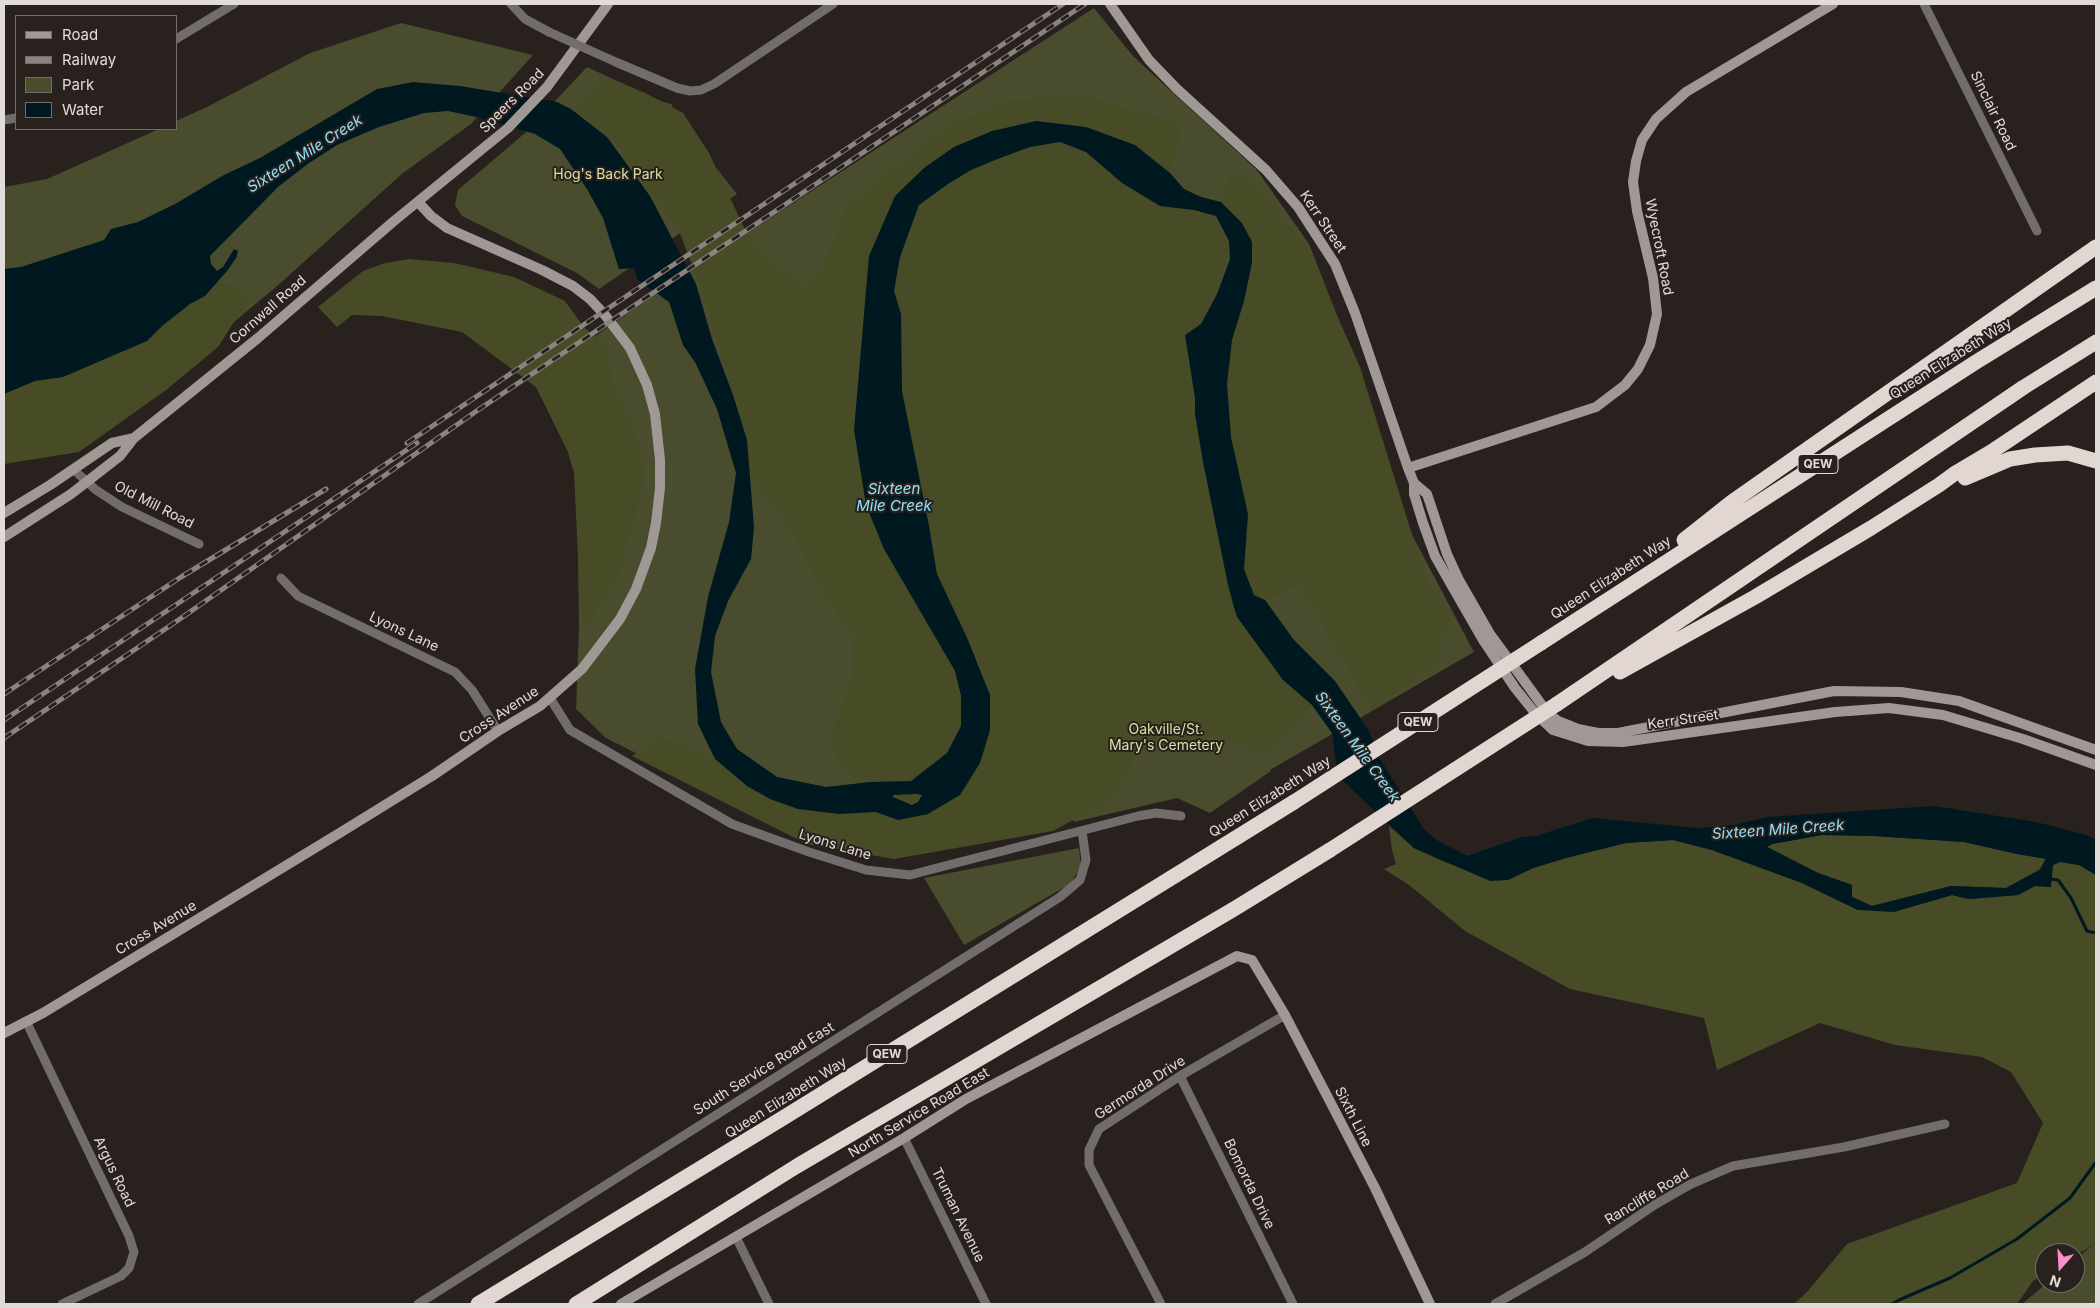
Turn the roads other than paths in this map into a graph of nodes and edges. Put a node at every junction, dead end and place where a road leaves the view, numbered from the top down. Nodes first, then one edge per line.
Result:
1 (234, 4) edge
2 (511, 4) edge
3 (608, 4) edge
4 (832, 4) edge
5 (1110, 4) edge
6 (1833, 4) edge
7 (1924, 4) edge
8 (178, 38) edge
9 (418, 202) junction
10 (2037, 231) dead end
11 (2096, 247) edge
12 (2096, 288) edge
13 (2096, 342) edge
14 (2096, 382) edge
15 (134, 438) junction
16 (2096, 461) edge
17 (1408, 468) junction
18 (74, 470) junction
19 (87, 481) junction
20 (1414, 482) junction
21 (1940, 485) junction
22 (4, 513) edge
23 (4, 537) edge
24 (199, 544) dead end
25 (280, 578) dead end
26 (1609, 598) junction
27 (550, 698) junction
28 (1557, 704) junction
29 (498, 731) junction
30 (2096, 750) edge
31 (2096, 766) edge
32 (1181, 816) dead end
33 (1082, 831) junction
34 (1237, 956) joint
35 (1285, 1014) junction
36 (26, 1021) junction
37 (4, 1033) edge
38 (1180, 1076) junction
39 (1945, 1124) dead end
40 (904, 1138) junction
41 (736, 1237) junction
42 (62, 1304) edge
43 (418, 1304) edge
44 (478, 1304) edge
45 (576, 1304) edge
46 (621, 1304) edge
47 (769, 1304) edge
48 (986, 1304) edge
49 (1161, 1304) edge
50 (1293, 1304) edge
51 (1430, 1304) edge
52 (1495, 1304) edge

1 - 8 street
2 - 4 street, bridge
3 - 9 main road, Speers Road
5 - 17 main road, Kerr Street
6 - 17 main road, Wyecroft Road
7 - 10 street, Sinclair Road
9 - 15 main road, Cornwall Road
9 - 27 main road, Cross Avenue
11 - 26 highway
12 - 26 highway, Queen Elizabeth Way / QEW
13 - 28 highway
14 - 21 highway
15 - 18 main road, Cornwall Road
15 - 19 main road, Cornwall Road
16 - 21 highway
17 - 20 main road, Kerr Street
18 - 19 street, Old Mill Road
18 - 22 main road, Cornwall Road
19 - 23 main road, Cornwall Road
19 - 24 street, Old Mill Road
20 - 30 main road, Kerr Street
20 - 31 main road, Kerr Street
21 - 28 highway
25 - 29 street, Lyons Lane
26 - 44 highway, Queen Elizabeth Way / QEW, bridge
27 - 29 main road, Cross Avenue
27 - 33 street, Lyons Lane
28 - 45 highway, bridge
29 - 36 main road, Cross Avenue
32 - 33 street, Lyons Lane
33 - 43 street, South Service Road East
34 - 35 main road, Sixth Line
34 - 40 main road, North Service Road East
35 - 38 street, Germorda Drive
35 - 51 main road, Sixth Line
36 - 37 main road, Cross Avenue
36 - 42 street, Argus Road
38 - 49 street, Germorda Drive
38 - 50 street, Bomorda Drive
39 - 52 street, Rancliffe Road
40 - 41 main road, North Service Road East
40 - 48 street, Truman Avenue
41 - 46 main road, North Service Road East
41 - 47 street

